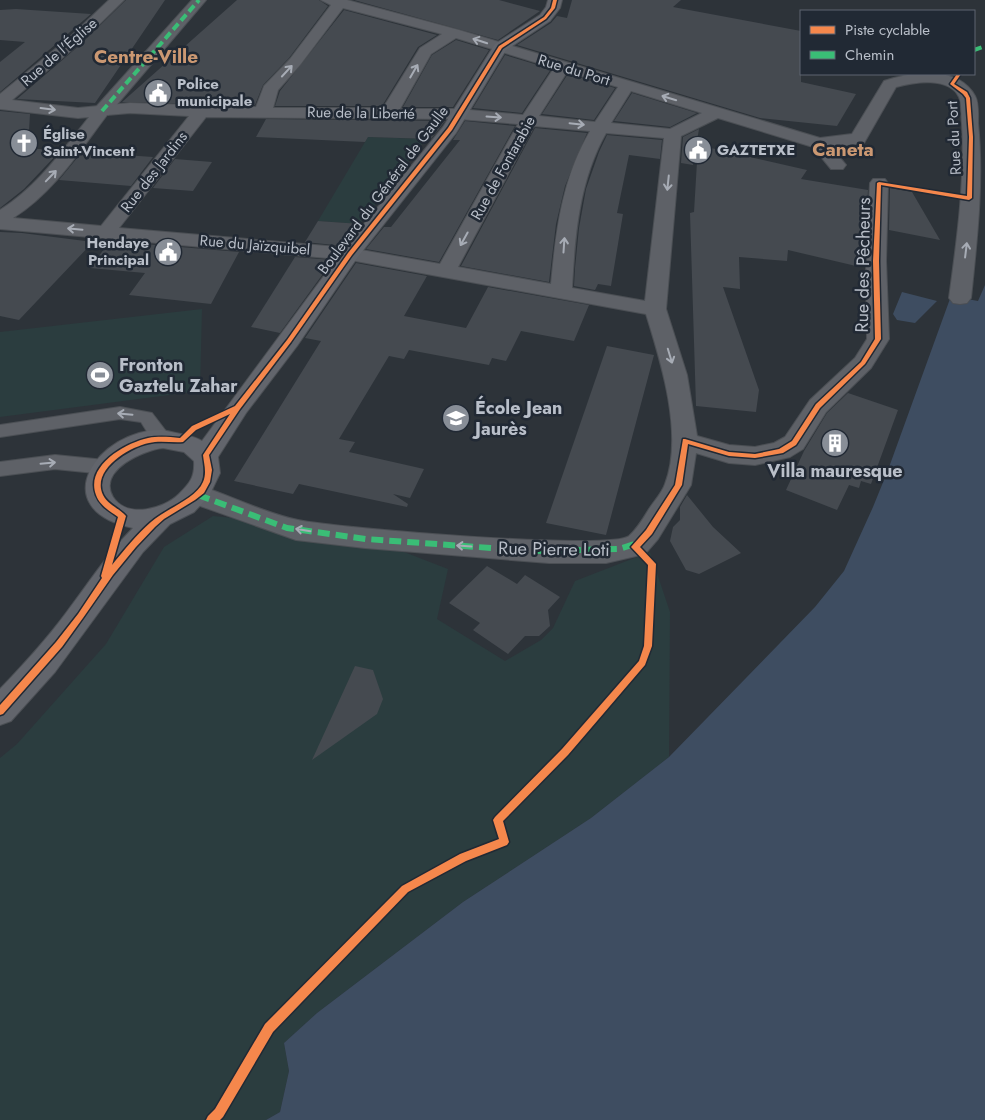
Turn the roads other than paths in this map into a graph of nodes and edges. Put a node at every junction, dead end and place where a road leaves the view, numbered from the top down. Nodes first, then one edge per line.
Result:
1 (117, 0) edge
2 (199, 0) edge
3 (556, 0) edge
4 (334, 1) edge
5 (454, 33) junction
6 (500, 47) junction
7 (563, 66) junction
8 (626, 85) junction
9 (0, 103) edge
10 (102, 111) junction
11 (201, 112) junction
12 (263, 112) junction
13 (716, 112) junction
14 (389, 113) junction
15 (459, 114) junction
16 (529, 119) junction
17 (601, 127) junction
18 (673, 134) junction
19 (819, 143) junction
20 (837, 165) dead end
21 (879, 183) dead end
22 (0, 218) edge
23 (0, 223) edge
24 (106, 232) junction
25 (350, 254) junction
26 (446, 271) junction
27 (561, 293) junction
28 (960, 298) dead end
29 (655, 310) junction
30 (238, 407) junction
31 (0, 431) edge
32 (172, 439) junction
33 (685, 441) junction
34 (206, 455) junction
35 (105, 467) junction
36 (0, 469) edge
37 (198, 494) junction
38 (122, 516) junction
39 (161, 516) junction
40 (104, 581) junction
41 (0, 710) edge

1 - 9 street, Rue de l'Église
2 - 10 street
3 - 6 main road, Boulevard du Général de Gaulle
4 - 5 street, Rue du Port
12 -> 4 street
6 -> 5 street, Rue du Port
14 -> 5 street
6 - 7 street, Rue du Port
6 - 15 main road, Boulevard du Général de Gaulle
7 - 8 street, Rue du Port
7 - 16 street, Rue de Fontarabie
13 -> 8 street, Rue du Port
8 - 17 street
9 -> 10 street, Rue de la Liberté
10 - 11 street, Rue de la Liberté
22 -> 10 street
11 - 12 street, Rue de la Liberté
11 - 24 street, Rue des Jardins
12 - 14 street, Rue de la Liberté
13 - 18 street
13 - 19 street, Rue du Port
14 - 15 street, Rue de la Liberté
15 -> 16 street, Rue de la Liberté
15 - 25 main road, Boulevard du Général de Gaulle
16 -> 17 street, Rue de la Liberté
16 -> 26 street, Rue de Fontarabie
17 - 18 street, Rue de la Liberté
27 -> 17 street
18 -> 29 street, Rue Pierre Loti
19 - 20 street
28 -> 19 street, Rue du Port
21 - 33 street, Rue des Pêcheurs
24 -> 23 street, Rue du Jaïzquibel
24 - 25 street, Rue du Jaïzquibel
25 - 26 street, Rue du Jaïzquibel
25 - 30 main road, Boulevard du Général de Gaulle
26 - 27 street, Rue du Jaïzquibel
27 - 29 street, Rue du Jaïzquibel
29 -> 33 street, Rue Pierre Loti
30 - 32 main road, Boulevard du Général de Gaulle
30 - 34 main road, Boulevard du Général de Gaulle
32 -> 31 lane
32 - 34 main road
32 - 35 main road
33 -> 37 street, Rue Pierre Loti
34 - 37 main road
36 -> 35 lane
35 - 38 main road
37 - 39 main road
38 - 39 main road
38 - 40 main road
39 - 40 main road
40 - 41 main road

